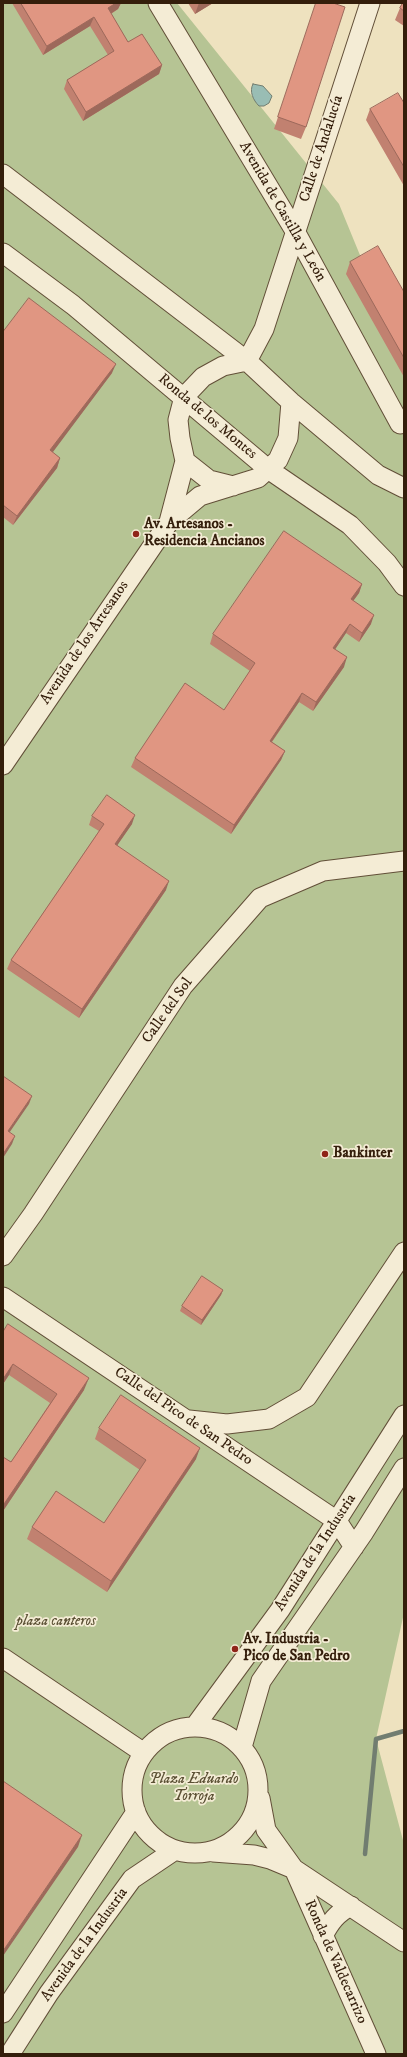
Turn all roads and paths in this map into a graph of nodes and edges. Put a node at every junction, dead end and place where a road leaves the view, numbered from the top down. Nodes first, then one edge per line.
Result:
1 (158, 3) edge
2 (370, 3) edge
3 (3, 174) edge
4 (295, 231) junction
5 (3, 253) edge
6 (247, 362) junction
7 (184, 397) junction
8 (291, 402) junction
9 (400, 424) dead end
10 (185, 461) junction
11 (268, 469) junction
12 (232, 486) junction
13 (404, 488) edge
14 (169, 522) junction
15 (404, 586) edge
16 (3, 766) edge
17 (404, 861) edge
18 (404, 1252) edge
19 (3, 1256) edge
20 (3, 1297) edge
21 (404, 1415) edge
22 (186, 1420) junction
23 (404, 1468) edge
24 (337, 1521) junction
25 (354, 1547) junction
26 (3, 1658) edge
27 (195, 1726) junction
28 (242, 1747) junction
29 (144, 1753) junction
30 (259, 1792) junction
31 (136, 1812) junction
32 (175, 1850) junction
33 (210, 1852) junction
34 (294, 1869) junction
35 (351, 1906) junction
36 (323, 1936) junction
37 (404, 1942) edge
38 (3, 2013) edge
39 (10, 2054) edge
40 (376, 2054) edge

1 - 4 street, Avenida de Castilla y León
2 - 4 street, Calle de Andalucía
3 - 6 street
4 - 6 street, Calle de Andalucía
4 - 9 street, Avenida de Castilla y León
5 - 7 street, Ronda de los Montes
6 - 7 street
6 - 8 street
7 - 10 street
7 - 11 street, Ronda de los Montes
8 - 11 street, Avenida de los Artesanos
8 - 13 street
10 - 12 street
10 - 14 street, Avenida de los Artesanos
11 - 12 street, Avenida de los Artesanos
11 - 15 street, Ronda de los Montes
12 - 14 street, Avenida de los Artesanos
14 - 16 street, Avenida de los Artesanos
17 - 19 street, Calle del Sol
18 - 22 street
20 - 22 street, Calle del Pico de San Pedro
21 - 24 street, Avenida de la Industria
22 - 24 street, Calle del Pico de San Pedro
23 - 25 street, Avenida de la Industria
24 - 25 street, Calle del Pico de San Pedro
24 - 27 street, Avenida de la Industria
25 - 28 street, Avenida de la Industria
26 - 29 street
27 - 28 street
27 - 29 street
28 - 30 street
29 - 31 street
30 - 33 street
30 - 34 street, Ronda de Valdecarrizo
31 - 32 street
31 - 38 street, Avenida de la Industria
32 - 33 street
32 - 39 street, Avenida de la Industria
33 - 34 street
34 - 35 street
34 - 36 street, Ronda de Valdecarrizo
35 - 36 street
35 - 37 street
36 - 40 street, Ronda de Valdecarrizo

